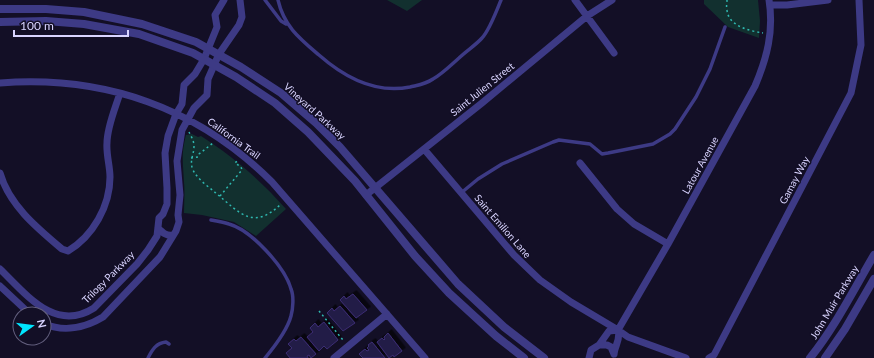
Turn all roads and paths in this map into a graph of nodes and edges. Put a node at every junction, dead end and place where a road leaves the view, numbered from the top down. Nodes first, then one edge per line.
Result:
1 (224, 0) edge
2 (240, 0) edge
3 (265, 0) edge
4 (278, 0) edge
5 (501, 0) edge
6 (575, 0) edge
7 (612, 0) edge
8 (727, 0) edge
9 (828, 0) edge
10 (859, 0) edge
11 (769, 2) edge
12 (0, 10) edge
13 (586, 16) junction
14 (0, 22) edge
15 (287, 24) junction
16 (725, 27) dead end
17 (770, 34) junction
18 (208, 49) junction
19 (614, 53) dead end
20 (220, 54) junction
21 (204, 59) junction
22 (215, 65) junction
23 (0, 83) edge
24 (120, 93) junction
25 (176, 114) junction
26 (188, 120) junction
27 (217, 136) junction
28 (424, 149) junction
29 (242, 154) junction
30 (191, 158) junction
31 (580, 163) dead end
32 (0, 173) edge
33 (375, 188) junction
34 (461, 193) junction
35 (366, 195) junction
36 (220, 196) junction
37 (287, 199) junction
38 (211, 220) dead end
39 (158, 228) junction
40 (174, 235) junction
41 (668, 244) junction
42 (874, 255) edge
43 (1, 273) edge
44 (874, 279) edge
45 (0, 286) edge
46 (21, 306) edge
47 (319, 311) dead end
48 (387, 314) junction
49 (52, 326) edge
50 (618, 330) junction
51 (169, 344) dead end
52 (599, 345) junction
53 (348, 346) junction
54 (614, 356) edge
55 (148, 358) edge
56 (265, 358) edge
57 (334, 358) edge
58 (426, 358) edge
59 (524, 358) edge
60 (544, 358) edge
61 (589, 358) edge
62 (686, 358) edge
63 (709, 358) edge
64 (810, 358) edge
65 (825, 358) edge

1 - 18 street, Trilogy Parkway
2 - 20 street
3 - 15 lane
4 - 15 lane
5 - 15 lane
6 - 13 street
7 - 13 street, Saint Julien Street
8 - 17 path
9 - 11 street
10 - 63 street, Gamay Way
11 - 17 street, Latour Avenue
12 - 18 street, Vineyard Parkway
13 - 19 street
13 - 28 street, Saint Julien Street
14 - 21 street, Vineyard Parkway
16 - 34 lane
17 - 41 street, Latour Avenue
18 - 20 street, Vineyard Parkway
18 - 21 street, Trilogy Parkway
20 - 22 street
20 - 33 street, Vineyard Parkway
21 - 22 street, Vineyard Parkway
21 - 25 street, Trilogy Parkway
22 - 26 street
22 - 35 street, Vineyard Parkway
23 - 24 street, California Trail
24 - 25 street, California Trail
24 - 32 street
25 - 26 street, California Trail
25 - 39 street, Trilogy Parkway
26 - 27 street, California Trail
26 - 30 path
26 - 40 street
27 - 29 street, California Trail
27 - 30 path
28 - 33 street, Saint Julien Street
28 - 34 street, Saint Emilion Lane
29 - 36 path
29 - 37 street, California Trail
30 - 36 path
31 - 41 street
33 - 35 street, Saint Julien Street
33 - 60 street, Vineyard Parkway
34 - 50 street, Saint Emilion Lane
35 - 59 street, Vineyard Parkway
36 - 37 path
37 - 48 street, California Trail
38 - 56 lane
39 - 40 street
39 - 43 street, Trilogy Parkway
40 - 49 street
41 - 50 street, Latour Avenue
42 - 64 street, John Muir Parkway
44 - 65 street
45 - 46 street
47 - 53 path
48 - 53 street
48 - 58 street, California Trail
50 - 52 street, Latour Avenue
50 - 54 street, Latour Avenue
50 - 62 street
51 - 55 lane
52 - 54 street, Latour Avenue
52 - 61 street, Latour Avenue
53 - 57 street

